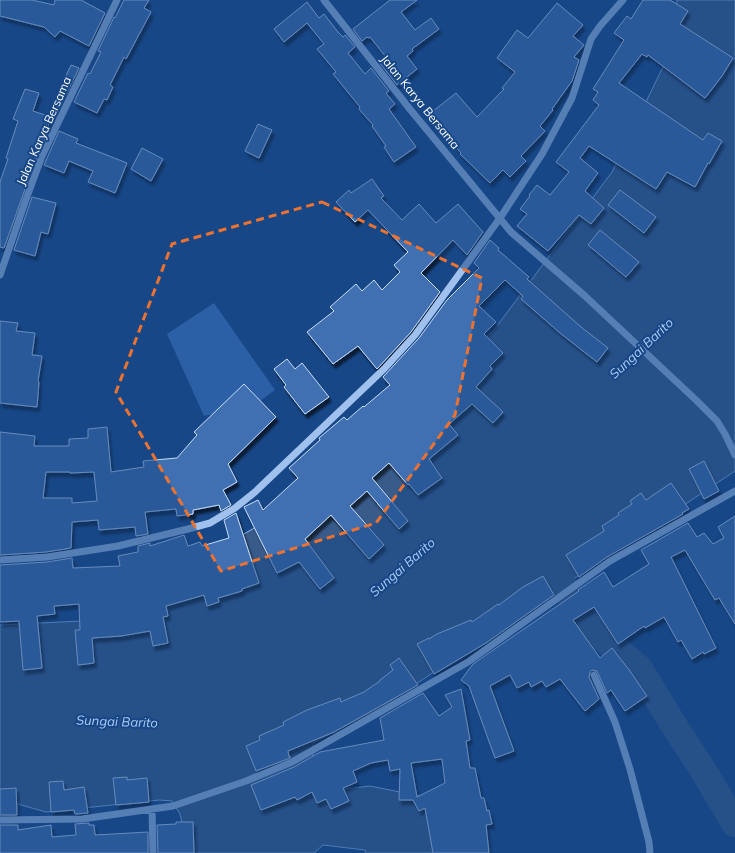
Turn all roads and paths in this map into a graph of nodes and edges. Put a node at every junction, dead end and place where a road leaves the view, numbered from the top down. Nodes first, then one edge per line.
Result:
1 (117, 0) edge
2 (324, 0) edge
3 (624, 0) edge
4 (500, 218) junction
5 (0, 275) edge
6 (735, 455) edge
7 (735, 491) edge
8 (0, 560) edge
9 (594, 675) dead end
10 (152, 809) junction
11 (0, 820) edge
12 (153, 853) edge
13 (650, 853) edge

1 - 5 street, Jalan Karya Bersama
2 - 4 street, Jalan Karya Bersama
3 - 4 street
4 - 6 street, Jalan Karya Bersama
4 - 8 street
7 - 10 street
9 - 13 street
10 - 11 street
10 - 12 street

